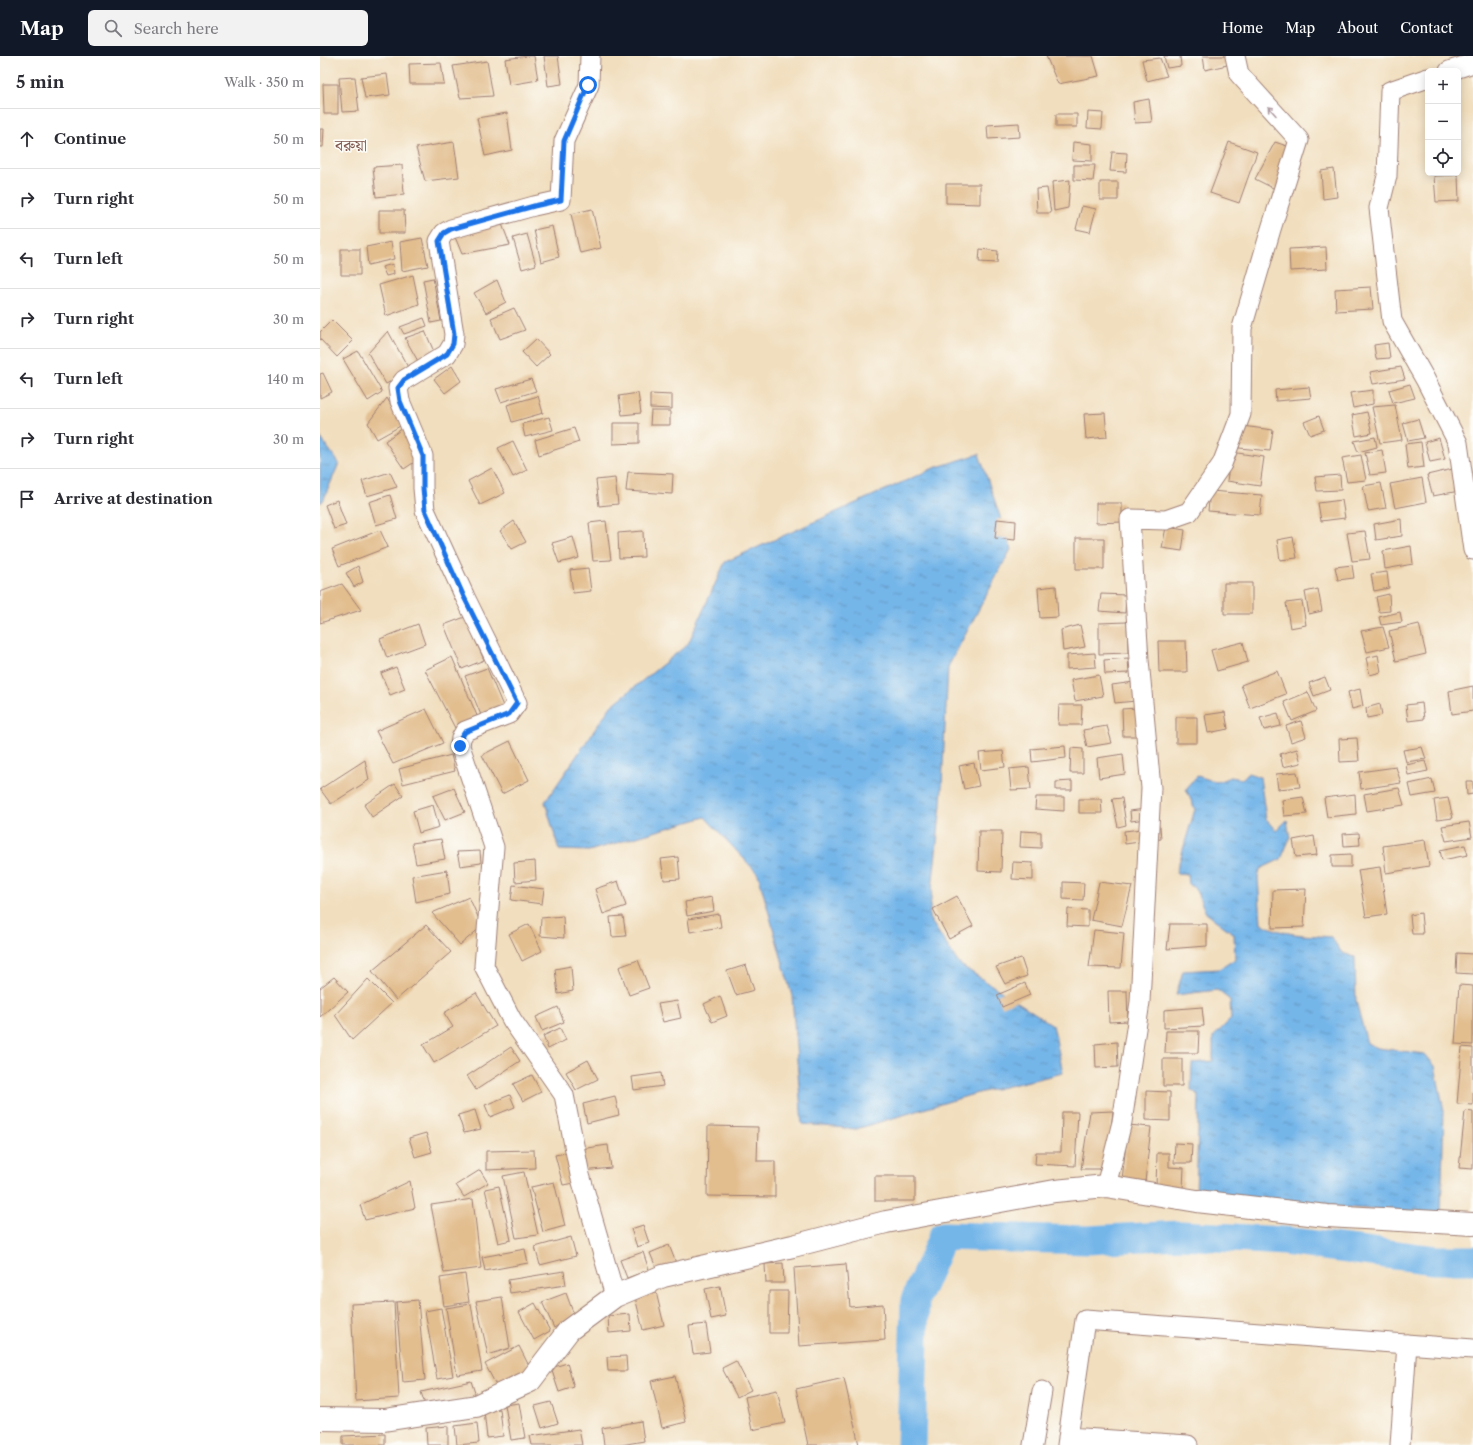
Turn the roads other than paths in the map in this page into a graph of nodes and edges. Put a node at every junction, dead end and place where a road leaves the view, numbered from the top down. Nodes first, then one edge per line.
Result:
1 (590, 56) edge
2 (1235, 56) edge
3 (1473, 63) edge
4 (1457, 68) edge
5 (1425, 79) edge
6 (1473, 550) edge
7 (1106, 1186) junction
8 (1473, 1224) edge
9 (616, 1296) junction
10 (1407, 1344) junction
11 (1473, 1349) edge
12 (1042, 1391) dead end
13 (320, 1419) edge
14 (1068, 1441) edge
15 (1147, 1443) edge
16 (1033, 1445) edge
17 (1188, 1445) edge
18 (1400, 1445) edge

1 - 9 street
7 -> 2 street
3 - 4 street
5 - 6 street
7 - 8 street
7 - 9 street
9 - 13 street
10 - 11 street
10 - 14 street
10 - 18 street
12 - 16 street
14 - 15 street
15 - 17 street

